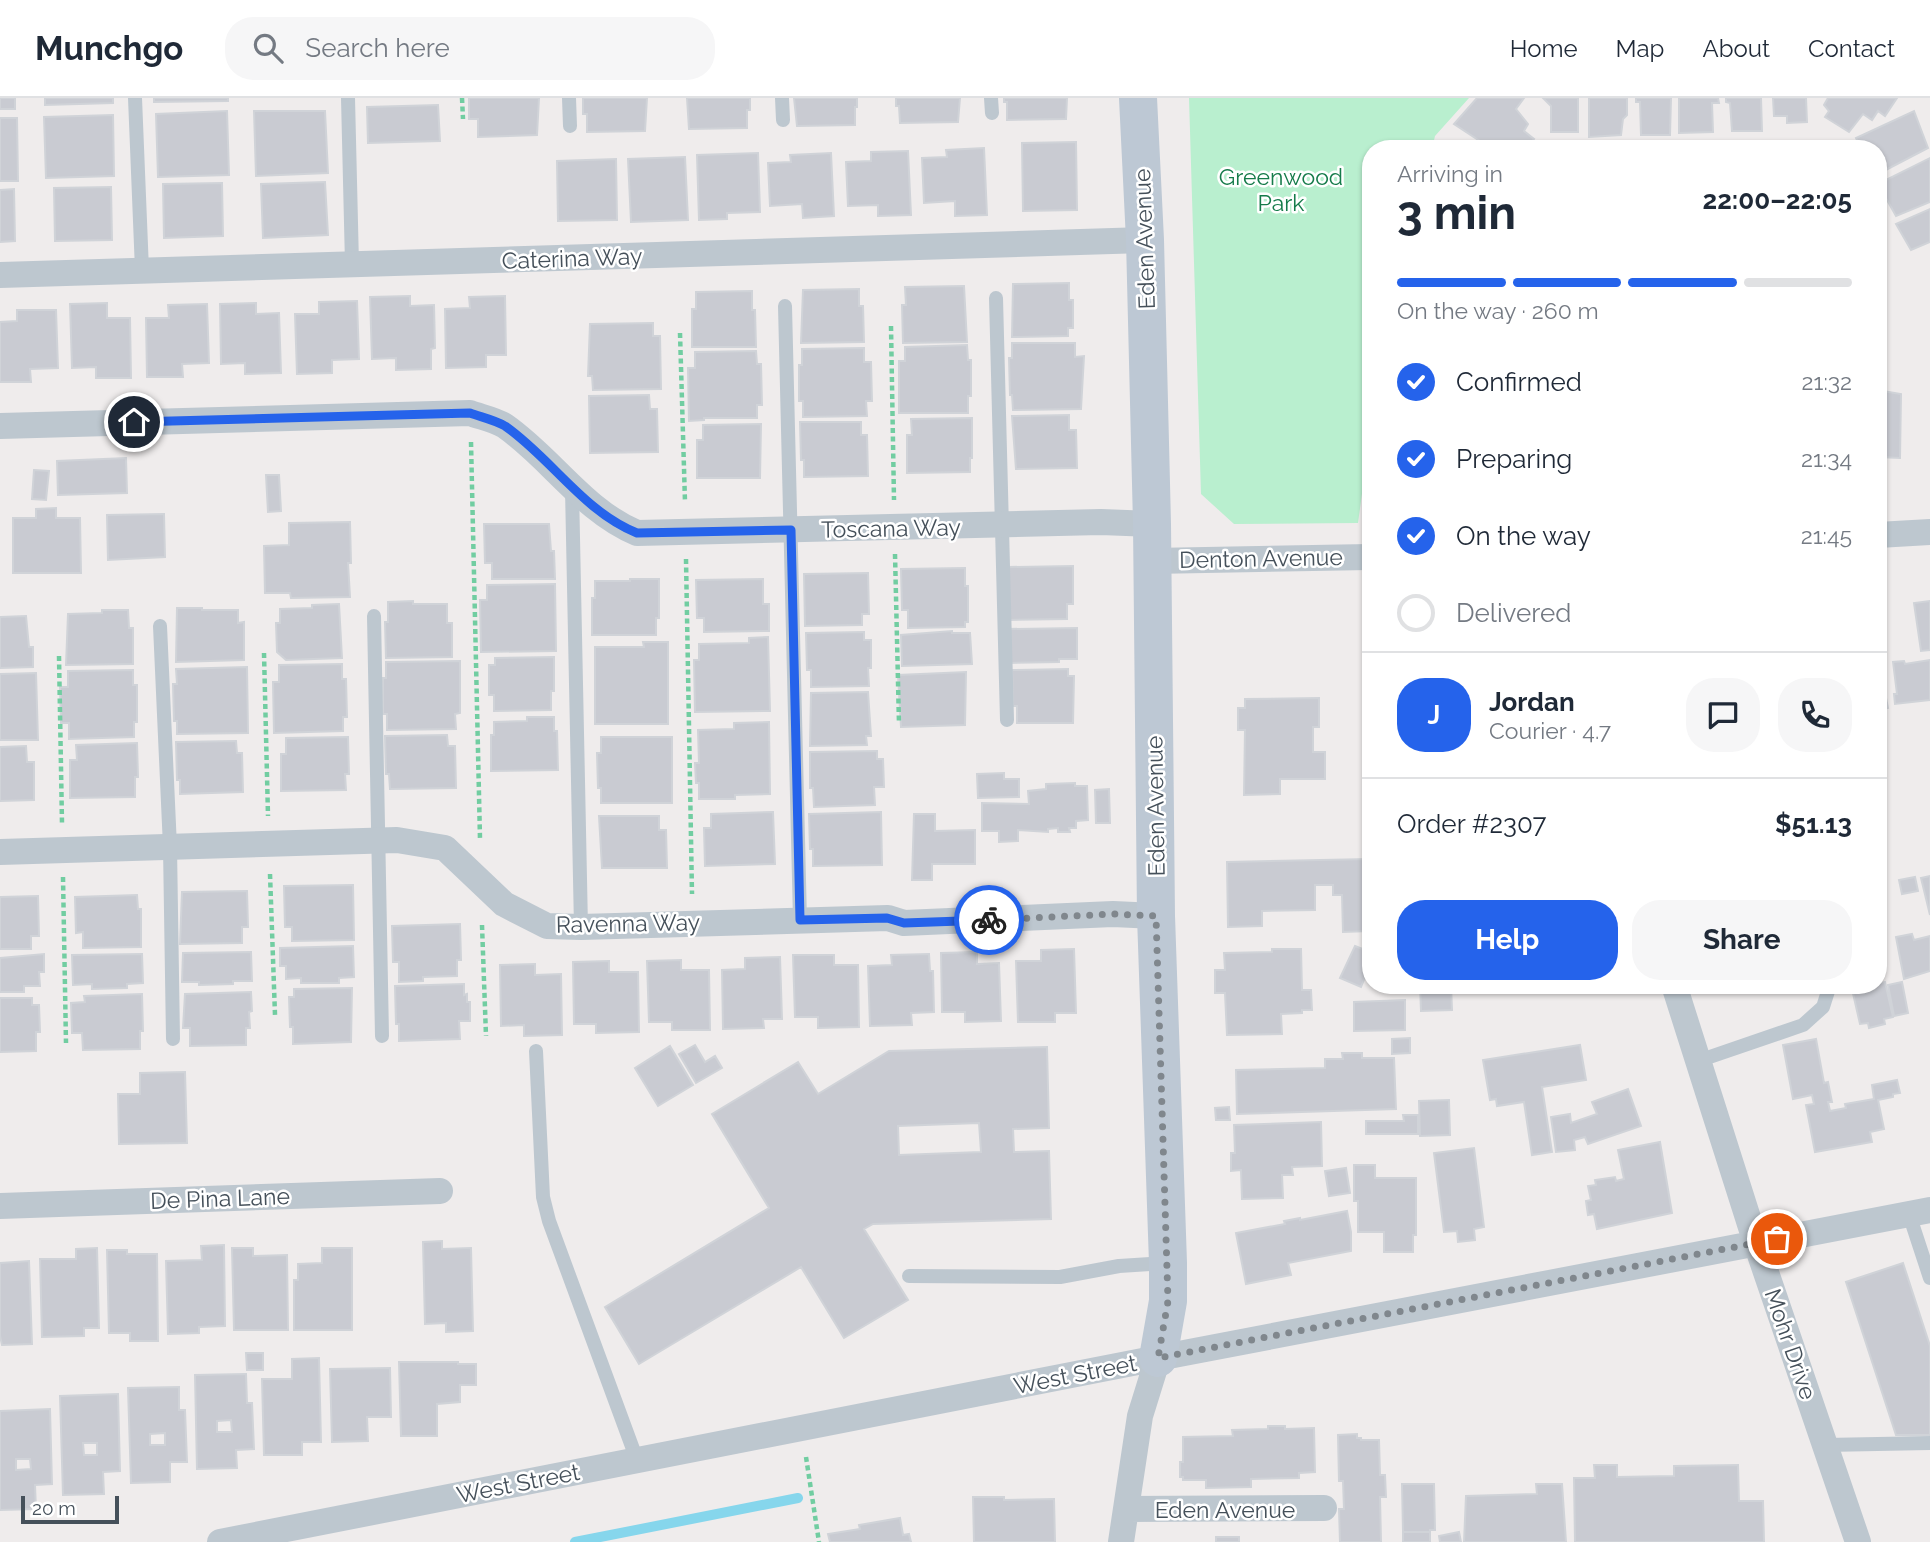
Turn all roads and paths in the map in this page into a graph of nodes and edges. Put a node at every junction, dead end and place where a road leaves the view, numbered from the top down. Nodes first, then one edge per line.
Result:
1 (135, 98) edge
2 (348, 98) edge
3 (462, 98) edge
4 (569, 98) edge
5 (782, 98) edge
6 (991, 98) edge
7 (1138, 98) edge
8 (992, 113) dead end
9 (463, 119) dead end
10 (783, 120) dead end
11 (570, 126) dead end
12 (1145, 240) junction
13 (352, 264) junction
14 (142, 270) junction
15 (0, 275) edge
16 (996, 298) dead end
17 (785, 306) dead end
18 (680, 333) dead end
19 (470, 413) junction
20 (0, 426) edge
21 (572, 487) junction
22 (1003, 525) junction
23 (791, 530) junction
24 (1930, 532) edge
25 (686, 533) junction
26 (1887, 534) edge
27 (1152, 542) junction
28 (1362, 555) edge
29 (374, 617) dead end
30 (160, 626) dead end
31 (1007, 720) dead end
32 (380, 841) junction
33 (170, 847) junction
34 (0, 852) edge
35 (481, 881) junction
36 (1156, 916) junction
37 (800, 920) junction
38 (693, 923) junction
39 (582, 927) junction
40 (1677, 994) edge
41 (1827, 994) edge
42 (382, 1036) dead end
43 (486, 1036) dead end
44 (173, 1039) dead end
45 (536, 1051) dead end
46 (1698, 1060) junction
47 (440, 1191) dead end
48 (0, 1206) edge
49 (1919, 1212) edge
50 (1756, 1243) junction
51 (1168, 1263) junction
52 (909, 1276) dead end
53 (1930, 1278) edge
54 (1158, 1358) junction
55 (802, 1428) junction
56 (1930, 1443) edge
57 (1825, 1445) junction
58 (637, 1460) junction
59 (1324, 1508) dead end
60 (1126, 1510) junction
61 (220, 1542) edge
62 (819, 1542) edge
63 (1121, 1542) edge
64 (1858, 1542) edge

1 - 14 lane
2 - 13 lane
3 - 9 path
4 - 11 lane
5 - 10 lane
6 - 8 lane
7 - 12 street, Eden Avenue
12 - 13 street, Caterina Way
12 - 27 street, Eden Avenue
13 - 14 street, Caterina Way
14 - 15 street, Caterina Way
16 - 22 lane
17 - 23 lane
18 - 25 path
19 - 20 street, Toscana Way
19 - 21 street, Toscana Way
19 - 35 path
21 - 25 street, Toscana Way
21 - 39 lane
22 - 23 street, Toscana Way
22 - 27 street, Toscana Way
22 - 31 lane
23 - 25 street, Toscana Way
23 - 37 lane
24 - 26 street
25 - 38 path
27 - 28 street, Denton Avenue
27 - 36 street, Eden Avenue
29 - 32 lane
30 - 33 lane
32 - 33 street, Ravenna Way
32 - 35 street, Ravenna Way
32 - 42 lane
33 - 34 street, Ravenna Way
33 - 44 lane
35 - 39 street, Ravenna Way
35 - 43 path
36 - 37 street, Ravenna Way
36 - 51 street, Eden Avenue
37 - 38 street, Ravenna Way
38 - 39 street, Ravenna Way
40 - 46 street, Mohr Drive
41 - 46 lane
45 - 58 lane
46 - 50 street, Mohr Drive
47 - 48 street, De Pina Lane
49 - 50 street, West Street
49 - 53 lane
50 - 54 street, West Street
50 - 57 street, Mohr Drive
51 - 52 lane
51 - 54 street, Eden Avenue
54 - 55 street, West Street
54 - 60 street, Eden Avenue
55 - 58 street, West Street
55 - 62 path
56 - 57 lane
57 - 64 street, Mohr Drive
58 - 61 street, West Street
59 - 60 street, Eden Avenue
60 - 63 street, Eden Avenue

